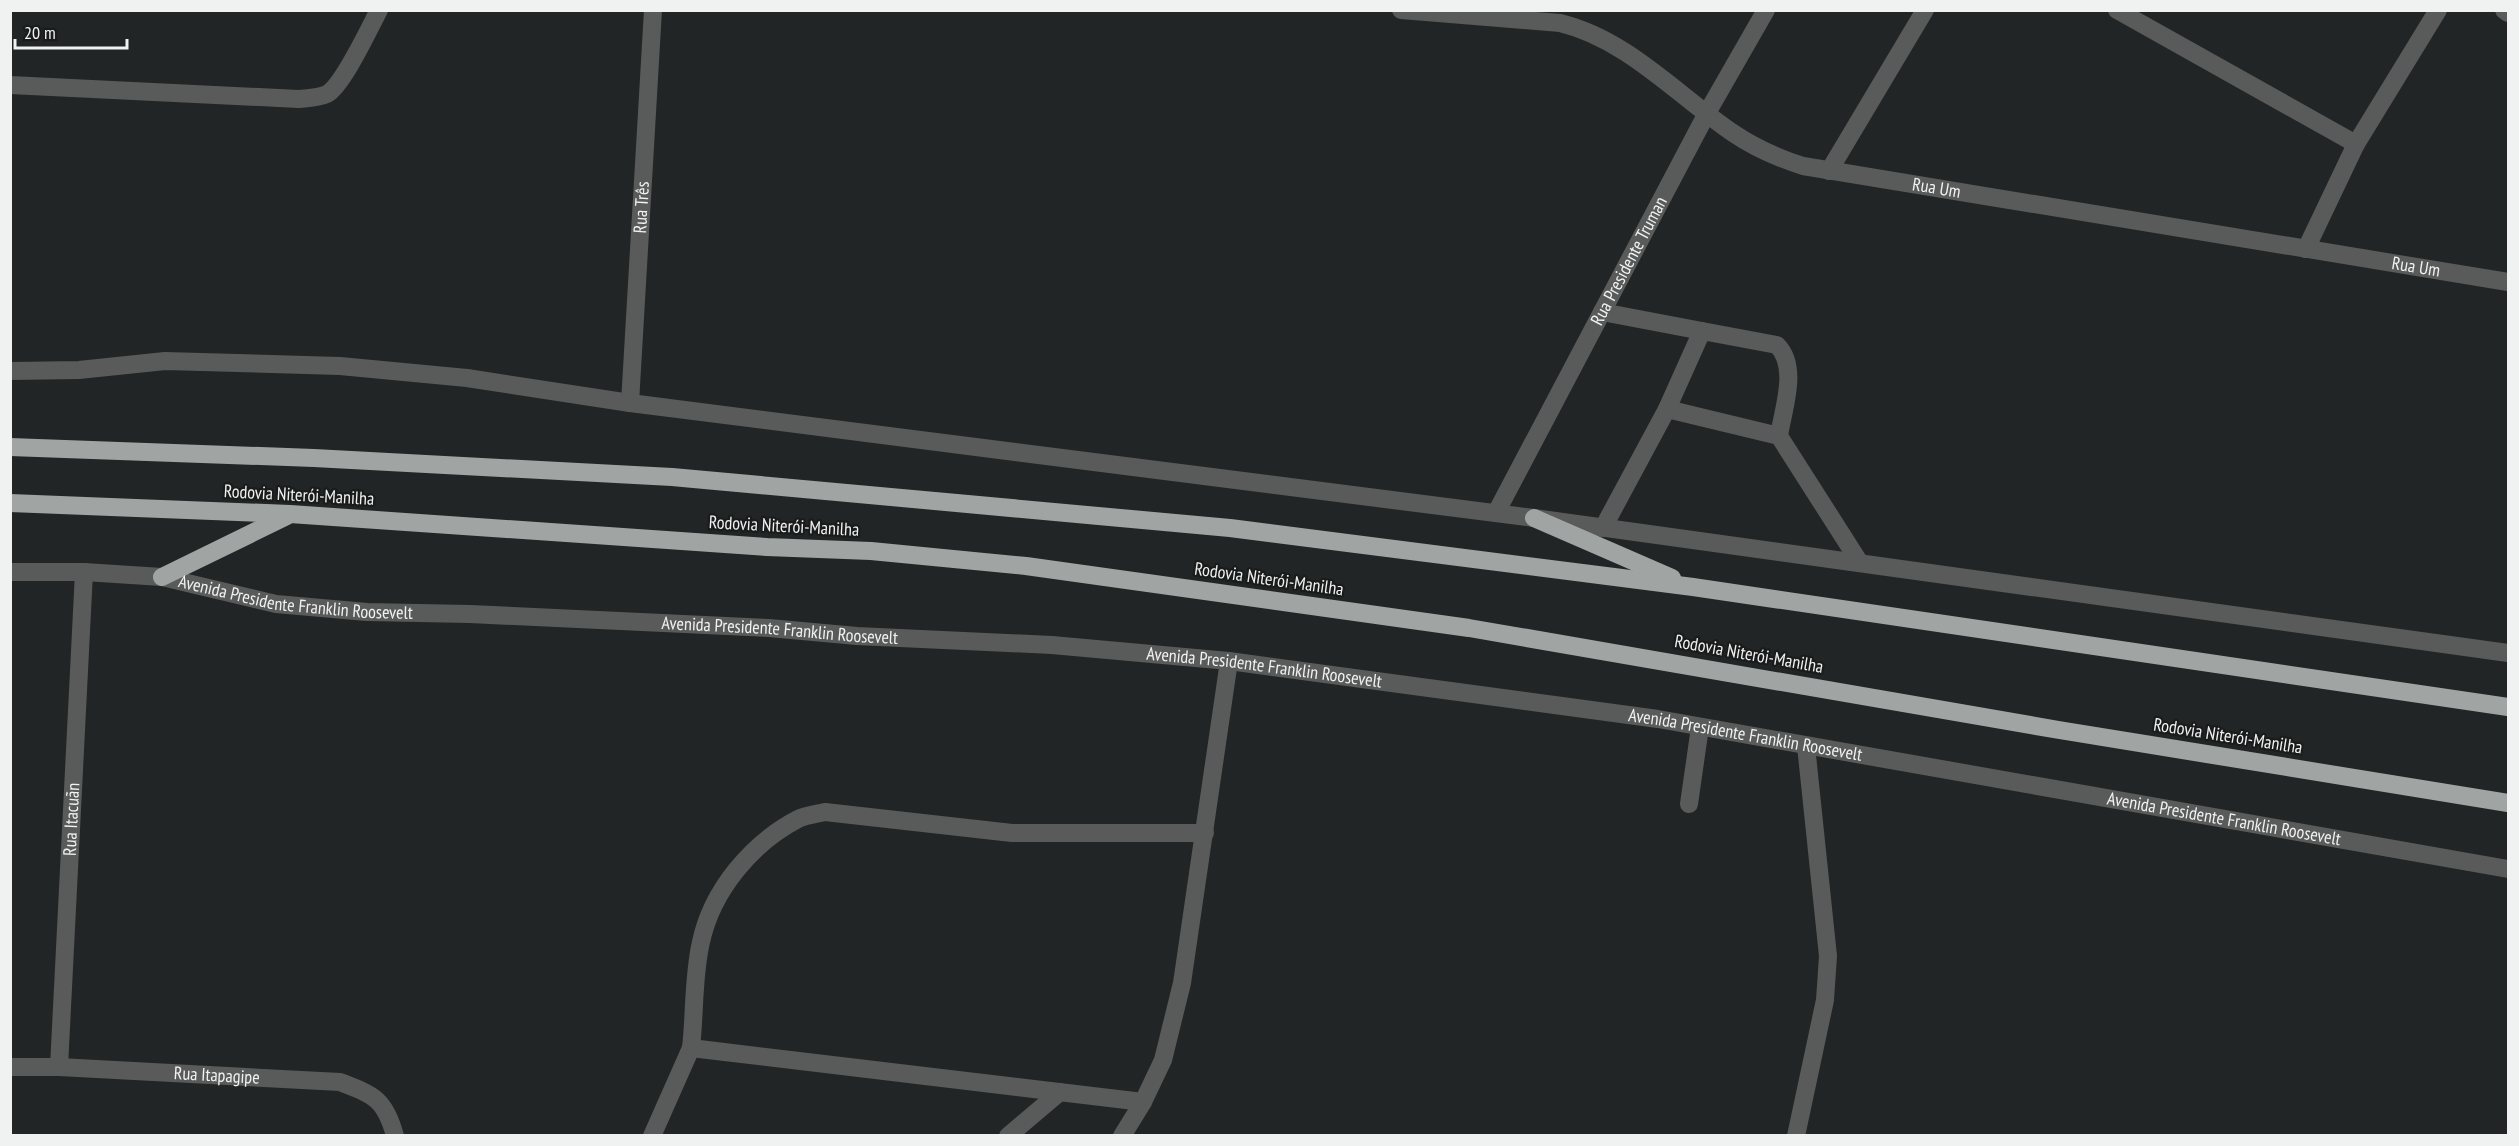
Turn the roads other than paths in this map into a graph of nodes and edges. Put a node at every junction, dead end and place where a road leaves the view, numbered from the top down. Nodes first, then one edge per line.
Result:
1 (379, 10) edge
2 (653, 10) edge
3 (1401, 10) edge
4 (1766, 10) edge
5 (1925, 10) edge
6 (2117, 10) edge
7 (2438, 10) edge
8 (2504, 10) edge
9 (2508, 13) edge
10 (10, 86) edge
11 (1707, 113) junction
12 (2356, 144) junction
13 (1829, 171) junction
14 (2306, 249) junction
15 (2508, 282) edge
16 (1602, 312) junction
17 (1702, 331) junction
18 (10, 371) edge
19 (630, 403) junction
20 (1667, 409) junction
21 (1779, 436) junction
22 (10, 447) edge
23 (10, 503) edge
24 (1496, 513) junction
25 (290, 514) junction
26 (1534, 518) junction
27 (1603, 528) junction
28 (1860, 563) junction
29 (10, 572) edge
30 (84, 572) junction
31 (162, 577) junction
32 (1693, 587) junction
33 (2508, 653) edge
34 (1229, 661) junction
35 (2508, 707) edge
36 (1700, 727) junction
37 (1806, 746) junction
38 (2508, 803) edge
39 (1689, 804) dead end
40 (1205, 833) junction
41 (2508, 869) edge
42 (691, 1048) junction
43 (10, 1067) edge
44 (59, 1067) junction
45 (1060, 1092) junction
46 (1143, 1102) junction
47 (395, 1136) edge
48 (652, 1136) edge
49 (1008, 1136) edge
50 (1122, 1136) edge
51 (1796, 1136) edge

1 - 10 street
2 - 19 street, Rua Três
3 - 11 street, Rua Um
4 - 11 street, Rua Presidente Truman
5 - 13 street
6 - 12 street
7 - 12 street
8 - 9 street
11 - 13 street, Rua Um
11 - 16 street, Rua Presidente Truman
12 - 14 street
13 - 14 street, Rua Um
14 - 15 street, Rua Um
16 - 17 street
16 - 24 street, Rua Presidente Truman
17 - 20 street
17 - 21 street
18 - 19 street
19 - 24 street
20 - 21 street
20 - 27 street
21 - 28 street
22 - 32 highway, Rodovia Niterói-Manilha
23 - 25 highway, Rodovia Niterói-Manilha
24 - 26 street
25 - 31 highway
25 - 38 highway, Rodovia Niterói-Manilha
26 - 27 street
26 - 32 highway
27 - 28 street
28 - 33 street
29 - 30 street, Avenida Presidente Franklin Roosevelt
30 - 31 street, Avenida Presidente Franklin Roosevelt
30 - 44 street, Rua Itacuãn
31 - 34 street, Avenida Presidente Franklin Roosevelt
32 - 35 highway, Rodovia Niterói-Manilha
34 - 36 street, Avenida Presidente Franklin Roosevelt
34 - 40 street
36 - 37 street, Avenida Presidente Franklin Roosevelt
36 - 39 street
37 - 41 street, Avenida Presidente Franklin Roosevelt
37 - 51 street
40 - 42 street
40 - 46 street
42 - 45 street
42 - 48 street
43 - 44 street, Rua Itapagipe
44 - 47 street, Rua Itapagipe
45 - 46 street
45 - 49 street
46 - 50 street

